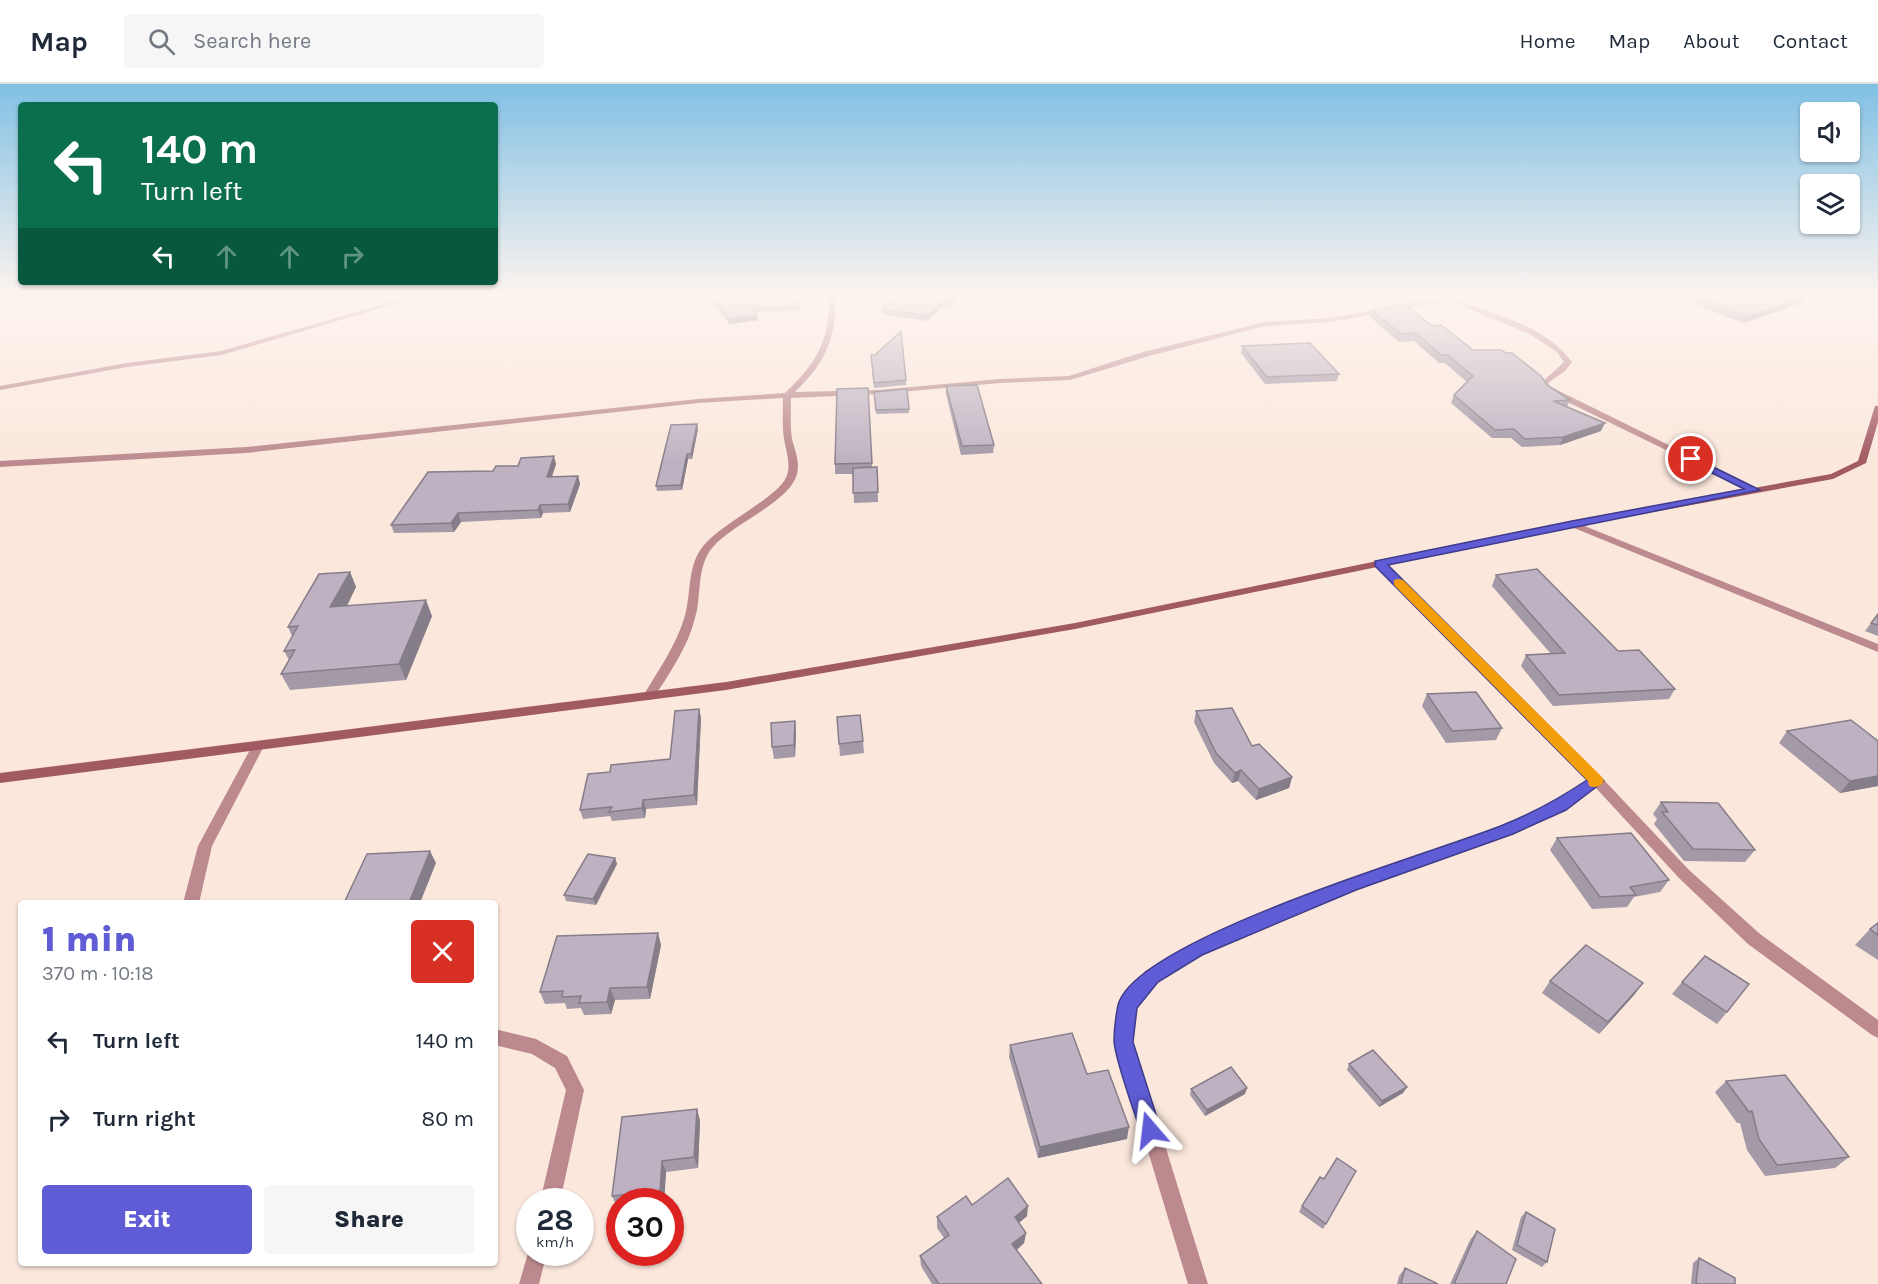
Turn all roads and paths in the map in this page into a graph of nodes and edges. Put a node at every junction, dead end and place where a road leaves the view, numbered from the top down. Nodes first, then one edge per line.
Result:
1 (233, 350) edge
2 (825, 350) edge
3 (1162, 350) edge
4 (1560, 350) edge
5 (0, 388) edge
6 (787, 396) junction
7 (1878, 408) edge
8 (0, 465) edge
9 (1755, 490) junction
10 (1572, 524) junction
11 (1380, 564) junction
12 (1878, 648) edge
13 (649, 696) junction
14 (258, 746) junction
15 (0, 778) edge
16 (1597, 781) junction
17 (192, 900) edge
18 (1878, 1030) edge
19 (498, 1037) edge
20 (553, 1188) edge
21 (534, 1266) edge
22 (529, 1284) edge
23 (1198, 1284) edge

1 - 5 street
2 - 6 street
3 - 6 street
4 - 9 street
6 - 8 street
6 - 13 street
7 - 9 main road
9 - 10 main road
10 - 11 main road
10 - 12 street
11 - 13 main road
11 - 16 street
13 - 14 main road
14 - 15 main road
14 - 17 street
16 - 18 street
16 - 23 street
19 - 20 street
21 - 22 street

